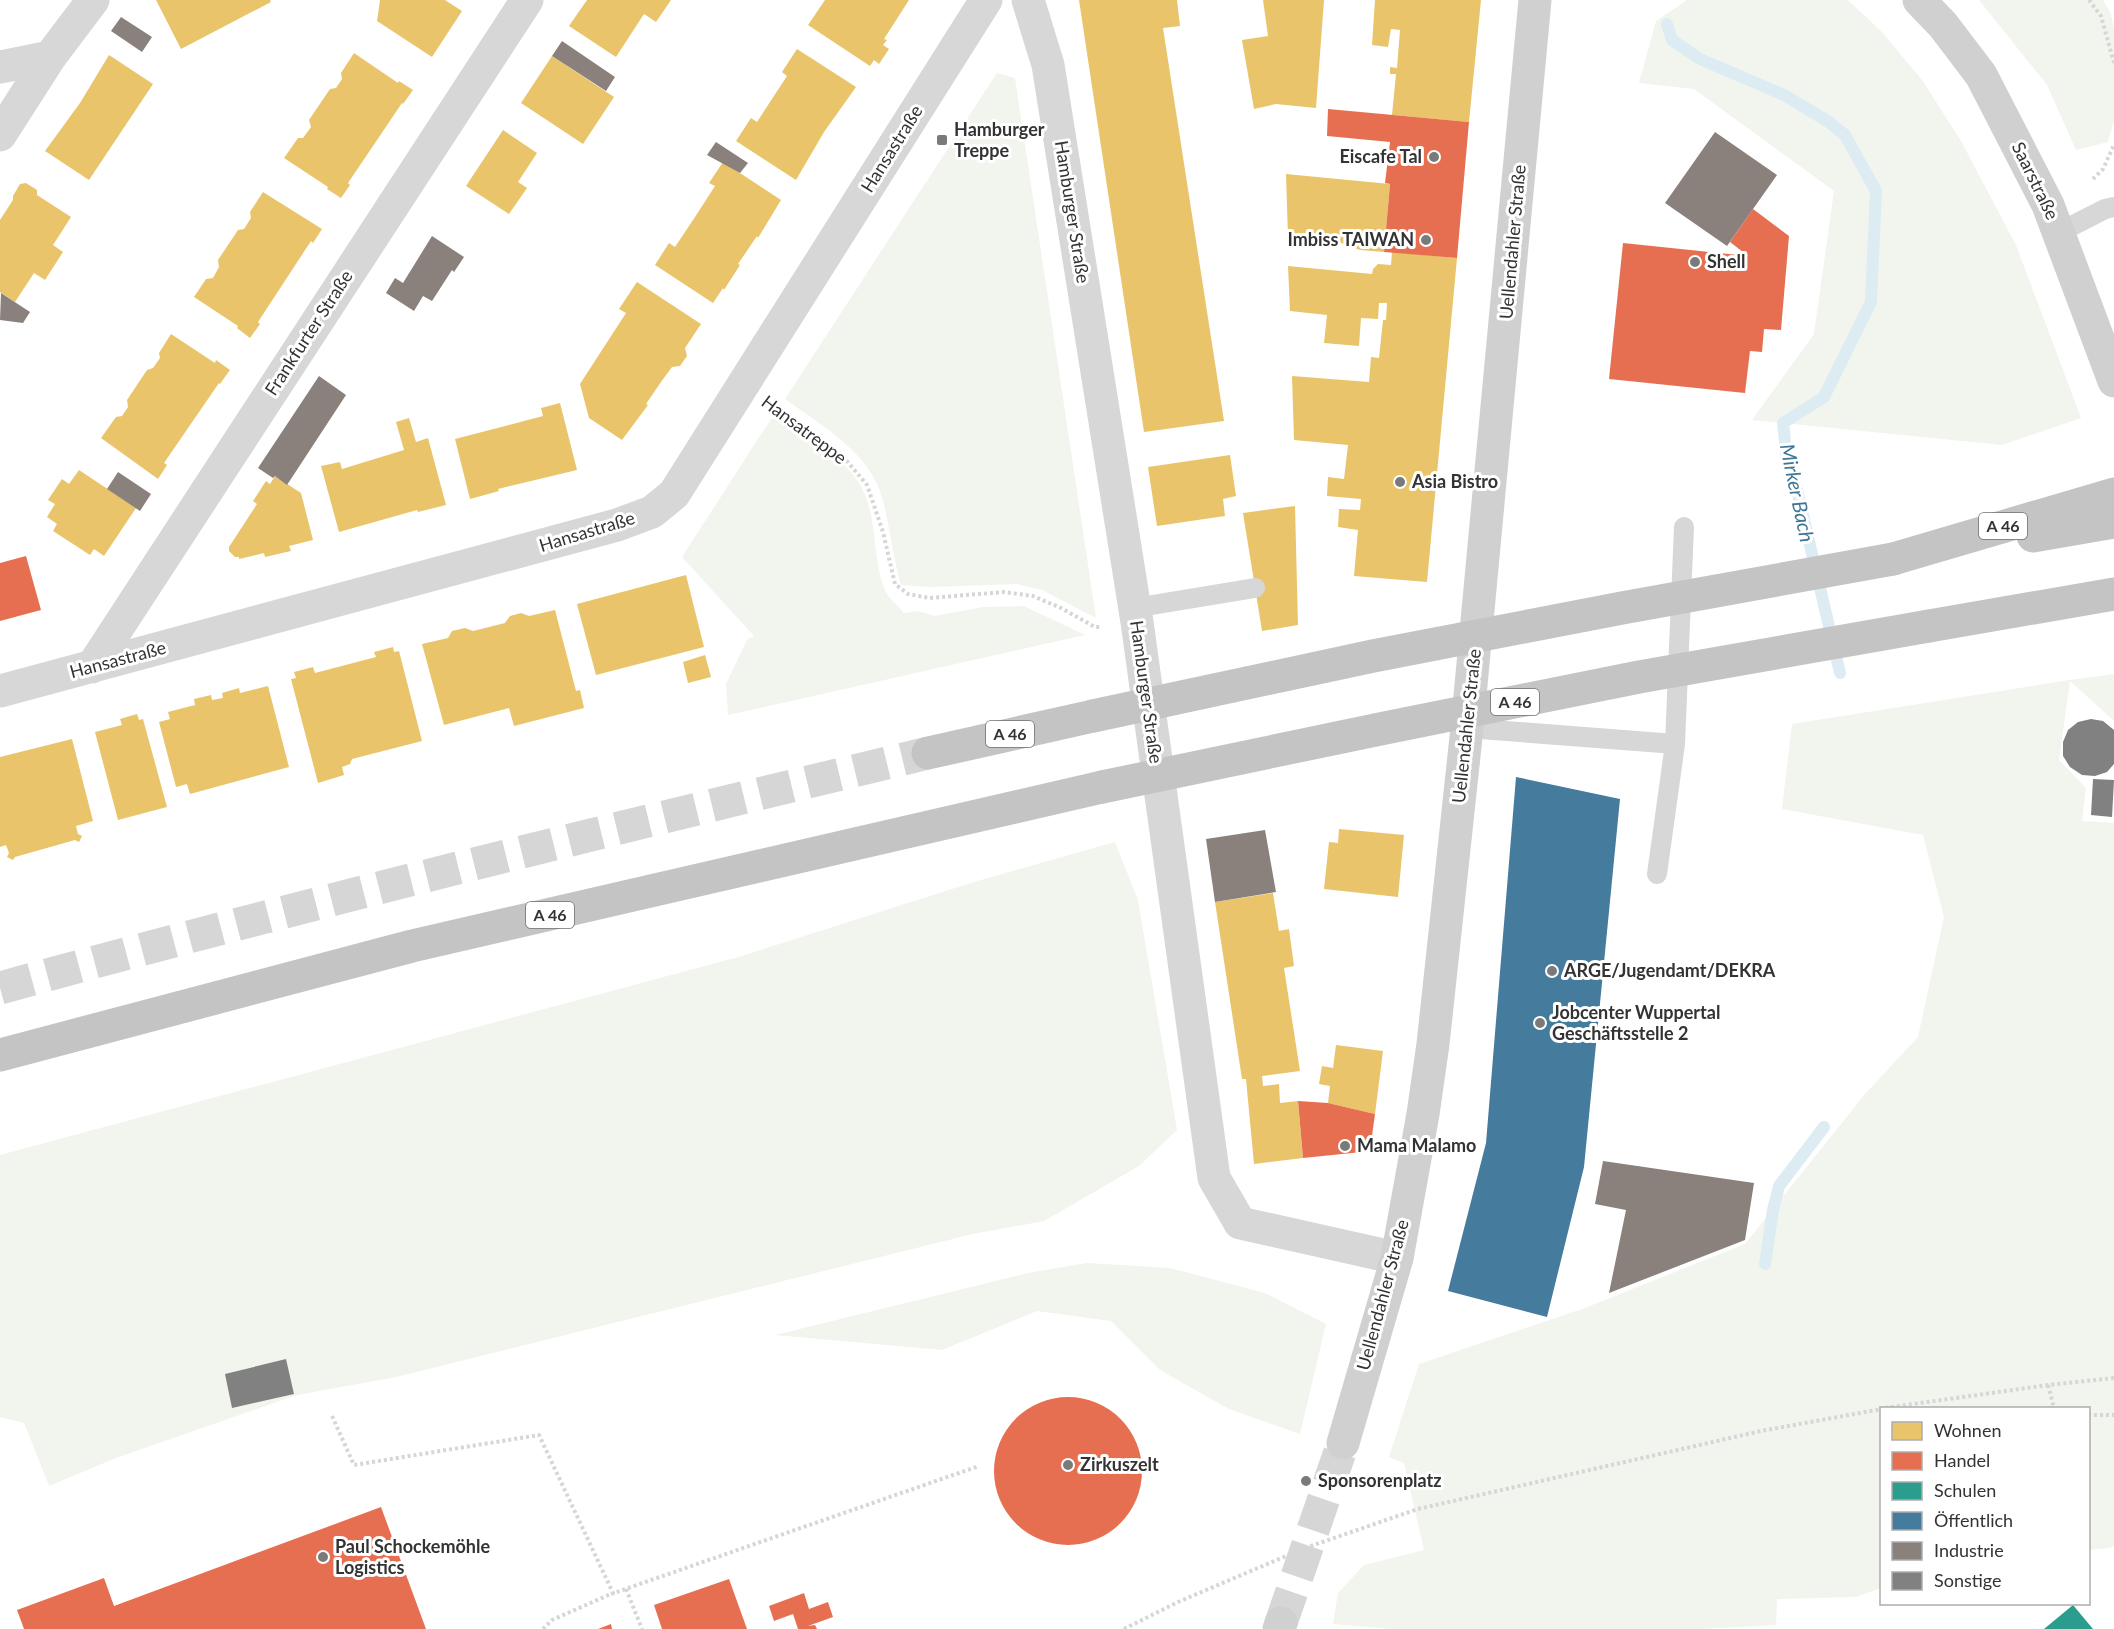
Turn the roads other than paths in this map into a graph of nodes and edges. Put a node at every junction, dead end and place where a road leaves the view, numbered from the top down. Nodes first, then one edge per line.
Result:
1 (93, 0) edge
2 (527, 0) edge
3 (986, 0) edge
4 (1028, 0) edge
5 (1535, 0) edge
6 (1919, 0) edge
7 (50, 57) junction
8 (0, 67) edge
9 (0, 135) edge
10 (2114, 207) edge
11 (2060, 232) junction
12 (2114, 381) edge
13 (2114, 494) edge
14 (2114, 522) edge
15 (1684, 527) dead end
16 (1893, 559) junction
17 (1256, 588) dead end
18 (2114, 594) edge
19 (1134, 608) junction
20 (2114, 618) edge
21 (1929, 626) junction
22 (92, 667) junction
23 (0, 691) edge
24 (1467, 728) junction
25 (1675, 744) junction
26 (928, 753) tunnel mouth
27 (1657, 874) dead end
28 (0, 1055) edge
29 (1397, 1258) junction
30 (1342, 1443) tunnel mouth

1 - 7 street
2 - 22 street, Frankfurter Straße
3 - 22 street, Hansastraße
4 - 19 street, Hamburger Straße
5 - 24 main road, Uellendahler Straße
6 - 11 main road, Saarstraße
7 - 8 street
7 - 9 street
10 - 11 lane
11 - 12 main road, Saarstraße
13 - 16 highway, A 46
14 - 16 highway, A 46
15 - 25 lane
16 - 26 highway, A 46, bridge
17 - 19 lane
18 - 21 highway, A 46
19 - 29 street, Hamburger Straße
20 - 21 highway
21 - 28 highway, A 46, bridge
22 - 23 street, Hansastraße
24 - 25 lane
24 - 29 main road, Uellendahler Straße
25 - 27 lane
29 - 30 main road, Uellendahler Straße

